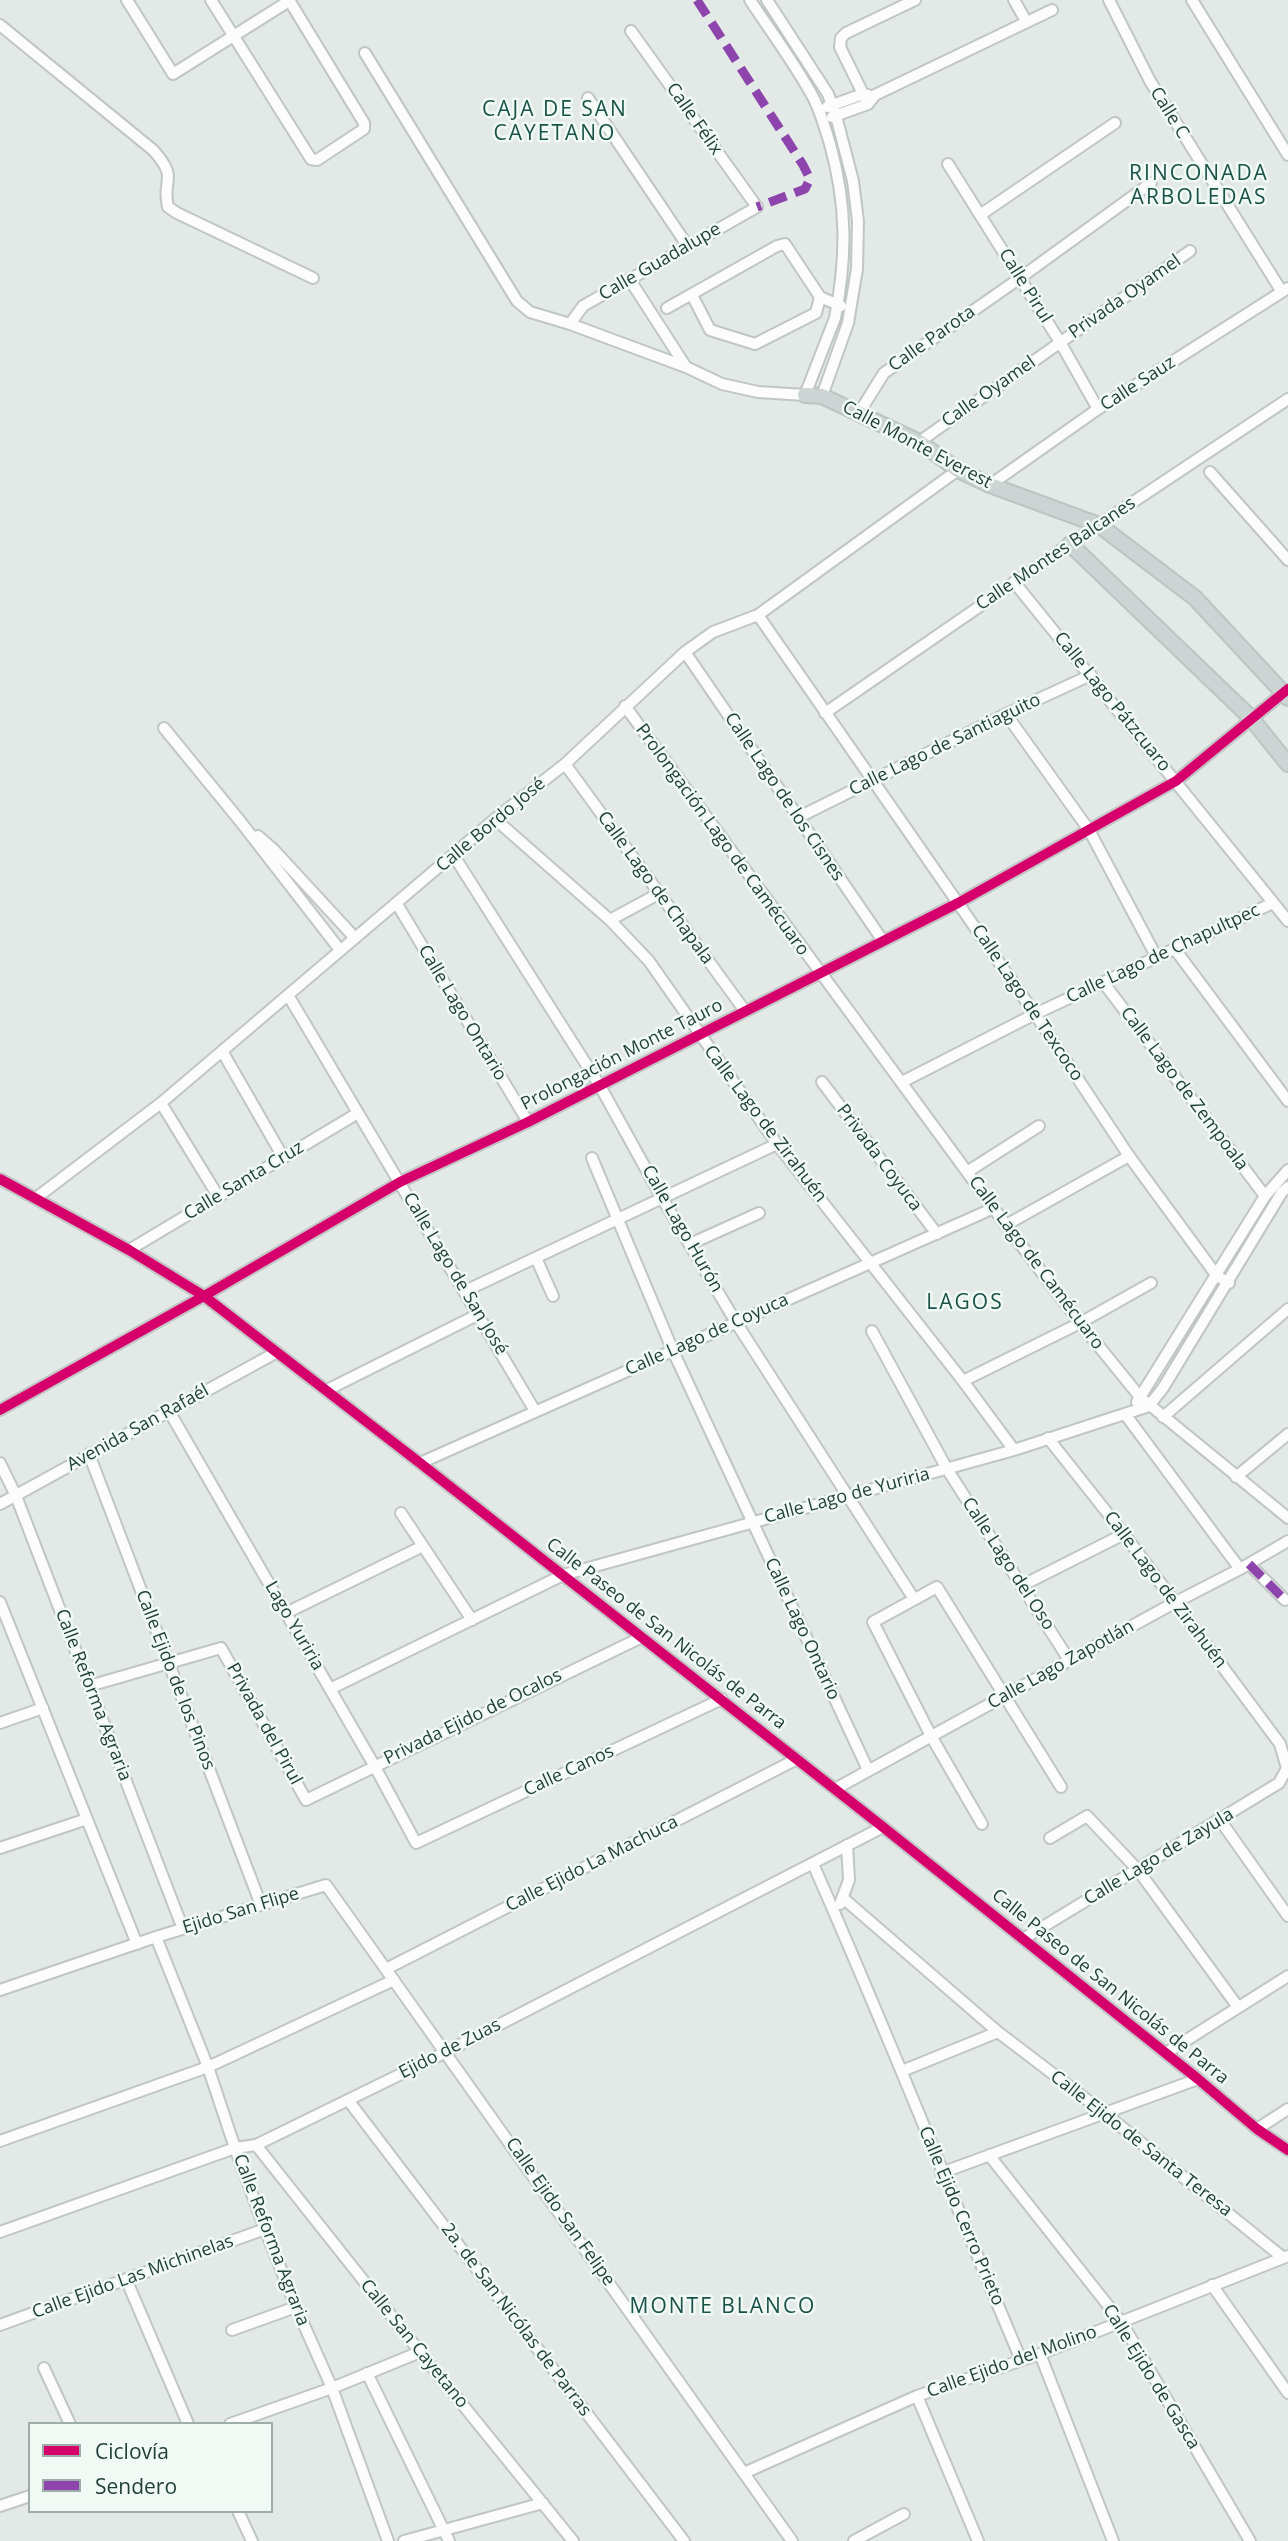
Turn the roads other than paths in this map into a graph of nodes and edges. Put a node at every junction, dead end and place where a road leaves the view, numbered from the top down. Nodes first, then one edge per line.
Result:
1 (127, 0) edge
2 (211, 0) edge
3 (750, 0) edge
4 (766, 0) edge
5 (915, 0) edge
6 (1014, 0) edge
7 (1109, 0) edge
8 (1192, 0) edge
9 (289, 1) edge
10 (1052, 10) dead end
11 (1026, 21) junction
12 (0, 25) edge
13 (631, 31) dead end
14 (235, 37) junction
15 (365, 53) dead end
16 (588, 98) dead end
17 (869, 98) junction
18 (835, 111) junction
19 (821, 115) junction
20 (1115, 123) dead end
21 (1288, 155) edge
22 (948, 164) dead end
23 (1151, 183) dead end
24 (757, 208) joint
25 (980, 215) junction
26 (687, 246) junction
27 (1190, 251) dead end
28 (313, 278) dead end
29 (1020, 278) junction
30 (630, 280) junction
31 (1285, 290) edge
32 (692, 295) junction
33 (820, 297) junction
34 (837, 305) junction
35 (667, 308) dead end
36 (850, 309) junction
37 (816, 313) junction
38 (835, 317) junction
39 (848, 323) junction
40 (570, 324) junction
41 (1060, 342) junction
42 (686, 368) junction
43 (805, 395) junction
44 (822, 396) junction
45 (1288, 399) edge
46 (1098, 409) junction
47 (859, 413) junction
48 (919, 442) junction
49 (958, 470) junction
50 (1210, 472) dead end
51 (990, 485) junction
52 (1098, 525) junction
53 (1069, 544) junction
54 (1288, 560) edge
55 (1014, 582) junction
56 (758, 615) junction
57 (685, 652) junction
58 (1091, 675) junction
59 (1287, 693) edge
60 (625, 706) junction
61 (825, 713) junction
62 (1006, 714) junction
63 (1251, 718) junction
64 (164, 728) dead end
65 (565, 764) junction
66 (1288, 764) edge
67 (871, 780) junction
68 (1176, 782) junction
69 (799, 817) junction
70 (495, 819) junction
71 (240, 821) junction
72 (1089, 830) junction
73 (454, 856) junction
74 (658, 894) junction
75 (958, 903) junction
76 (1273, 903) junction
77 (397, 904) junction
78 (610, 920) junction
79 (1288, 921) edge
80 (355, 938) junction
81 (883, 941) junction
82 (1174, 948) junction
83 (340, 950) junction
84 (1157, 956) junction
85 (819, 974) junction
86 (1103, 982) junction
87 (288, 995) junction
88 (745, 1011) junction
89 (1035, 1014) junction
90 (699, 1035) junction
91 (222, 1051) junction
92 (822, 1082) dead end
93 (902, 1082) junction
94 (600, 1086) junction
95 (1288, 1101) edge
96 (161, 1103) junction
97 (358, 1114) junction
98 (528, 1122) junction
99 (1039, 1126) dead end
100 (777, 1143) junction
101 (1129, 1156) junction
102 (283, 1157) junction
103 (592, 1158) dead end
104 (1288, 1170) edge
105 (967, 1171) junction
106 (0, 1179) edge
107 (400, 1182) junction
108 (1283, 1191) edge
109 (218, 1196) junction
110 (1265, 1196) junction
111 (36, 1198) junction
112 (663, 1198) junction
113 (994, 1208) junction
114 (760, 1213) dead end
115 (616, 1218) junction
116 (1006, 1225) junction
117 (937, 1234) junction
118 (690, 1244) junction
119 (130, 1250) junction
120 (536, 1258) junction
121 (870, 1262) junction
122 (1217, 1276) junction
123 (1151, 1283) dead end
124 (1229, 1283) junction
125 (465, 1291) junction
126 (204, 1296) junction
127 (553, 1296) dead end
128 (1288, 1309) edge
129 (479, 1314) junction
130 (1080, 1323) junction
131 (737, 1324) junction
132 (872, 1331) dead end
133 (673, 1351) junction
134 (276, 1352) junction
135 (963, 1381) junction
136 (327, 1390) junction
137 (1140, 1397) junction
138 (1149, 1406) junction
139 (0, 1410) edge
140 (169, 1410) junction
141 (535, 1411) junction
142 (1127, 1413) junction
143 (1163, 1417) junction
144 (1288, 1434) edge
145 (1048, 1438) junction
146 (1014, 1450) junction
147 (89, 1454) junction
148 (0, 1463) edge
149 (421, 1463) junction
150 (947, 1469) junction
151 (1236, 1478) junction
152 (16, 1496) junction
153 (849, 1496) junction
154 (0, 1504) edge
155 (401, 1513) dead end
156 (1288, 1518) edge
157 (752, 1521) junction
158 (1124, 1534) junction
159 (1288, 1541) edge
160 (423, 1546) junction
161 (1245, 1567) junction
162 (563, 1575) junction
163 (1023, 1585) junction
164 (914, 1599) junction
165 (1284, 1600) dead end
166 (1174, 1603) junction
167 (1, 1605) edge
168 (286, 1613) junction
169 (472, 1619) junction
170 (642, 1637) junction
171 (1069, 1660) junction
172 (168, 1662) junction
173 (89, 1686) junction
174 (330, 1689) junction
175 (1005, 1696) junction
176 (722, 1699) junction
177 (43, 1708) junction
178 (0, 1723) edge
179 (931, 1736) junction
180 (1284, 1743) edge
181 (797, 1759) junction
182 (374, 1765) junction
183 (1288, 1768) edge
184 (868, 1770) junction
185 (1061, 1787) dead end
186 (835, 1788) junction
187 (306, 1800) joint
188 (87, 1819) junction
189 (1220, 1820) junction
190 (982, 1824) dead end
191 (883, 1827) junction
192 (1050, 1838) dead end
193 (416, 1843) joint
194 (847, 1845) junction
195 (0, 1847) edge
196 (813, 1864) junction
197 (1138, 1870) junction
198 (326, 1885) joint
199 (843, 1898) junction
200 (261, 1905) junction
201 (835, 1914) junction
202 (1288, 1916) edge
203 (183, 1929) junction
204 (156, 1937) junction
205 (1023, 1939) junction
206 (137, 1944) junction
207 (386, 1969) junction
208 (1288, 1976) edge
209 (394, 1980) junction
210 (0, 1990) edge
211 (1238, 2007) junction
212 (998, 2032) junction
213 (446, 2052) junction
214 (1166, 2053) junction
215 (208, 2067) junction
216 (902, 2071) junction
217 (1198, 2079) junction
218 (348, 2100) junction
219 (1288, 2109) edge
220 (1103, 2112) junction
221 (1257, 2129) junction
222 (0, 2141) edge
223 (256, 2145) junction
224 (234, 2148) junction
225 (1288, 2150) edge
226 (989, 2155) junction
227 (942, 2173) junction
228 (265, 2229) junction
229 (0, 2232) edge
230 (1285, 2256) edge
231 (127, 2279) junction
232 (1212, 2285) junction
233 (296, 2307) junction
234 (1122, 2323) junction
235 (0, 2325) edge
236 (232, 2330) dead end
237 (420, 2352) junction
238 (1040, 2354) junction
239 (1021, 2361) junction
240 (44, 2368) dead end
241 (367, 2373) junction
242 (332, 2388) junction
243 (1288, 2393) edge
244 (917, 2396) junction
245 (69, 2422) edge
246 (187, 2422) edge
247 (236, 2422) edge
248 (744, 2473) junction
249 (28, 2497) edge
250 (543, 2503) junction
251 (0, 2506) edge
252 (239, 2513) edge
253 (904, 2514) dead end
254 (443, 2529) junction
255 (252, 2541) edge
256 (388, 2541) edge
257 (404, 2541) edge
258 (449, 2541) edge
259 (573, 2541) edge
260 (684, 2541) edge
261 (792, 2541) edge
262 (854, 2541) edge
263 (978, 2541) edge
264 (1113, 2541) edge
265 (1250, 2541) edge

1 - 14 street
2 - 14 street
3 - 19 street
4 - 18 street
5 - 17 street
6 - 11 street
7 - 31 street, Calle C
8 - 21 street
9 - 14 street
9 - 14 street
10 - 11 street
11 - 17 street
12 - 28 street
13 - 24 street, Calle Félix
15 - 40 street, Calle Monte Everest
16 - 26 street
17 - 18 street
18 - 19 street
18 - 36 street
19 - 34 street
20 - 25 street
22 - 25 street, Calle Pirul
23 - 29 street, Calle Parota
24 - 26 street, Calle Guadalupe
25 - 29 street, Calle Pirul
26 - 30 street, Calle Guadalupe
27 - 41 street, Privada Oyamel
29 - 41 street, Calle Pirul
29 - 47 street, Calle Parota
30 - 40 street, Calle Guadalupe
30 - 42 street
31 - 46 street, Calle Sauz
32 - 33 street
32 - 35 street
32 - 37 street
33 - 34 street
33 - 37 street
34 - 36 street
34 - 38 street
36 - 39 street
37 - 38 street
38 - 39 street
38 - 43 street
39 - 44 street
40 - 42 street, Calle Monte Everest
41 - 46 street, Calle Pirul
41 - 48 street, Calle Oyamel
42 - 43 street, Calle Monte Everest
43 - 44 main road, Calle Monte Everest
44 - 47 main road, Calle Monte Everest
45 - 52 street, Calle Montes Balcanes
46 - 51 street, Calle Sauz
47 - 48 main road, Calle Monte Everest
48 - 49 main road, Calle Monte Everest
49 - 51 main road, Calle Monte Everest
49 - 56 street, Calle Bordo José
50 - 54 street
51 - 52 main road, Calle Monte Everest
52 - 53 street, Calle Montes Balcanes
52 - 59 main road, Calle Monte Everest
53 - 55 street, Calle Montes Balcanes
53 - 63 main road
55 - 58 street, Calle Lago Pátzcuaro
55 - 61 street, Calle Montes Balcanes
56 - 57 street, Calle Bordo José
56 - 61 street, Calle Lago de Texcoco
57 - 60 street, Calle Bordo José
57 - 69 street, Calle Lago de los Cisnes
58 - 62 street, Calle Lago de Santiaguito
58 - 68 street, Calle Lago Pátzcuaro
59 - 63 street, Prolongación Monte Tauro
60 - 65 street, Calle Bordo José
60 - 85 street, Prolongación Lago de Camécuaro
61 - 67 street, Calle Lago de Texcoco
62 - 67 street, Calle Lago de Santiaguito
62 - 72 street
63 - 66 main road
63 - 68 street, Prolongación Monte Tauro
64 - 71 street
65 - 70 street, Calle Bordo José
65 - 74 street, Calle Lago de Chapala
67 - 69 street, Calle Lago de Santiaguito
67 - 75 street, Calle Lago de Texcoco
68 - 72 street, Prolongación Monte Tauro
68 - 76 street, Calle Lago Pátzcuaro
69 - 81 street, Calle Lago de los Cisnes
70 - 73 street, Calle Bordo José
70 - 78 street, Calle Lago de Zirahuén
71 - 80 street
71 - 83 street
72 - 75 street, Prolongación Monte Tauro
72 - 84 street
73 - 77 street, Calle Bordo José
73 - 94 street, Calle Lago Hurón
74 - 78 street
74 - 88 street, Calle Lago de Chapala
75 - 81 street, Prolongación Monte Tauro
75 - 89 street, Calle Lago de Texcoco
76 - 79 street, Calle Lago Pátzcuaro
76 - 82 street, Calle Lago de Chapultpec
77 - 80 street, Calle Bordo José
77 - 98 street, Calle Lago Ontario
78 - 90 street, Calle Lago de Zirahuén
80 - 83 street, Calle Bordo José
81 - 85 street, Prolongación Monte Tauro
82 - 84 street, Calle Lago de Chapultpec
82 - 95 street
83 - 87 street, Calle Bordo José
84 - 86 street, Calle Lago de Chapultpec
85 - 88 street, Prolongación Monte Tauro
85 - 93 street, Calle Lago de Camécuaro
86 - 89 street, Calle Lago de Chapultpec
86 - 110 street, Calle Lago de Zempoala
87 - 91 street, Calle Bordo José
87 - 97 street, Calle Lago de San José
88 - 90 street, Prolongación Monte Tauro
89 - 93 street, Calle Lago de Chapultpec
89 - 101 street, Calle Lago de Texcoco
90 - 94 street, Prolongación Monte Tauro
90 - 100 street, Calle Lago de Zirahuén
91 - 96 street, Calle Bordo José
91 - 102 street
92 - 117 street, Privada Coyuca
93 - 105 street, Calle Lago de Camécuaro
94 - 98 street, Prolongación Monte Tauro
94 - 112 street, Calle Lago Hurón
96 - 109 street
96 - 111 street, Calle Bordo José
97 - 102 street, Calle Santa Cruz
97 - 107 street, Calle Lago de San José
98 - 107 street, Prolongación Monte Tauro
99 - 105 street
100 - 112 street
100 - 121 street, Calle Lago de Zirahuén
101 - 116 street
101 - 122 street, Calle Lago de Texcoco
102 - 109 street, Calle Santa Cruz
103 - 115 street, Calle Lago Ontario
104 - 108 street
105 - 113 street, Calle Lago de Camécuaro
106 - 111 street, Calle Paseo de San Nicolás de Parra
107 - 125 street, Calle Lago de San José
107 - 126 street, Prolongación Monte Tauro
108 - 110 street
108 - 124 street
109 - 119 street, Calle Santa Cruz
110 - 122 street
111 - 119 street, Calle Paseo de San Nicolás de Parra
112 - 115 street
112 - 118 street, Calle Lago Hurón
113 - 116 street, Calle Lago de Camécuaro
113 - 117 street, Calle Lago de Coyuca
114 - 118 street
115 - 120 street
115 - 133 street, Calle Lago Ontario
116 - 130 street, Calle Lago de Camécuaro
117 - 121 street, Calle Lago de Coyuca
118 - 131 street, Calle Lago Hurón
119 - 126 street, Calle Paseo de San Nicolás de Parra
120 - 125 street
120 - 127 street
121 - 131 street, Calle Lago de Coyuca
121 - 135 street, Calle Lago de Zirahuén
122 - 124 street, Calle Lago de Texcoco
122 - 137 street
123 - 130 street
124 - 138 street
125 - 129 street, Calle Lago de San José
126 - 134 street, Calle Paseo de San Nicolás de Parra
126 - 139 street, Prolongación Monte Tauro
128 - 143 street
129 - 136 street
129 - 141 street, Calle Lago de San José
130 - 135 street
130 - 137 street, Calle Lago de Camécuaro
131 - 133 street, Calle Lago de Coyuca
131 - 153 street, Calle Lago Hurón
132 - 150 street, Calle Lago del Oso
133 - 141 street, Calle Lago de Coyuca
133 - 157 street, Calle Lago Ontario
134 - 136 street, Calle Paseo de San Nicolás de Parra
134 - 140 street, Avenida San Rafaél
135 - 146 street, Calle Lago de Zirahuén
136 - 149 street, Calle Paseo de San Nicolás de Parra
137 - 138 street, Calle Lago de Camécuaro
137 - 142 street
138 - 142 street, Calle Lago de Yuriria
138 - 143 street, Calle Lago de Camécuaro
140 - 147 street, Avenida San Rafaél
140 - 168 street, Lago Yuriria
141 - 149 street, Calle Lago de Coyuca
142 - 145 street, Calle Lago de Yuriria
142 - 161 street
143 - 151 street, Calle Lago de Camécuaro
144 - 151 street
145 - 146 street, Calle Lago de Yuriria
145 - 158 street, Calle Lago de Zirahuén
146 - 150 street, Calle Lago de Yuriria
147 - 152 street, Avenida San Rafaél
147 - 172 street, Calle Ejido de los Pinos
148 - 152 street, Calle Reforma Agraria
149 - 162 street, Calle Paseo de San Nicolás de Parra
150 - 153 street, Calle Lago de Yuriria
150 - 163 street, Calle Lago del Oso
151 - 156 street, Calle Lago de Camécuaro
152 - 154 street, Avenida San Rafaél
152 - 173 street, Calle Reforma Agraria
153 - 157 street, Calle Lago de Yuriria
153 - 164 street, Calle Lago Hurón
155 - 160 street
157 - 162 street, Calle Lago de Yuriria
157 - 184 street, Calle Lago Ontario
158 - 163 street
158 - 166 street, Calle Lago de Zirahuén
159 - 161 street, Calle Lago Zapotlán
160 - 168 street
160 - 169 street
161 - 165 street
161 - 166 street, Calle Lago Zapotlán
162 - 169 street, Calle Lago de Yuriria
162 - 170 street, Calle Paseo de San Nicolás de Parra
163 - 171 street, Calle Lago del Oso
164 - 175 street
164 - 179 street
166 - 171 street, Calle Lago Zapotlán
166 - 180 street, Calle Lago de Zirahuén
167 - 177 street
168 - 174 street, Lago Yuriria
169 - 174 street, Calle Lago de Yuriria
170 - 176 street, Calle Paseo de San Nicolás de Parra
170 - 182 street, Privada Ejido de Ocalos
171 - 175 street, Calle Lago Zapotlán
172 - 173 street
172 - 187 street, Privada del Pirul
172 - 200 street, Calle Ejido de los Pinos
173 - 203 street, Calle Reforma Agraria
174 - 182 street, Lago Yuriria
175 - 179 street, Calle Lago Zapotlán
175 - 185 street
176 - 181 street, Calle Paseo de San Nicolás de Parra
176 - 193 street, Calle Canos
177 - 178 street
177 - 188 street
179 - 184 street, Calle Lago Zapotlán
179 - 190 street
180 - 183 street, Calle Lago de Zirahuén
181 - 186 street, Calle Paseo de San Nicolás de Parra
181 - 207 street, Calle Ejido La Machuca
182 - 187 street, Privada Ejido de Ocalos
182 - 193 street, Lago Yuriria
183 - 189 street, Calle Lago de Zayula
184 - 186 street, Calle Lago Zapotlán
186 - 191 street, Calle Paseo de San Nicolás de Parra
188 - 195 street
188 - 206 street
189 - 197 street, Calle Lago de Zayula
189 - 202 street
191 - 194 street, Ejido de Zuas
191 - 205 street, Calle Paseo de San Nicolás de Parra
192 - 197 street
194 - 196 street, Ejido de Zuas
194 - 199 street
196 - 201 street, Calle Ejido Cerro Prieto
196 - 213 street, Ejido de Zuas
197 - 205 street, Calle Lago de Zayula
197 - 211 street
198 - 200 street, Ejido San Flipe
198 - 207 street, Calle Ejido San Felipe
199 - 201 street
199 - 212 street, Calle Ejido de Santa Teresa
200 - 203 street, Ejido San Flipe
201 - 216 street, Calle Ejido Cerro Prieto
203 - 204 street, Ejido San Flipe
204 - 206 street, Ejido San Flipe
204 - 215 street, Calle Reforma Agraria
205 - 214 street, Calle Paseo de San Nicolás de Parra
206 - 210 street, Ejido San Flipe
207 - 209 street, Calle Ejido San Felipe
208 - 211 street
209 - 213 street, Calle Ejido San Felipe
209 - 215 street
211 - 214 street
212 - 216 street
212 - 220 street, Calle Ejido de Santa Teresa
213 - 218 street, Ejido de Zuas
213 - 248 street, Calle Ejido San Felipe
214 - 217 street, Calle Paseo de San Nicolás de Parra
215 - 222 street
215 - 224 street, Calle Reforma Agraria
216 - 227 street, Calle Ejido Cerro Prieto
217 - 220 street
217 - 221 street, Calle Paseo de San Nicolás de Parra
218 - 223 street, Ejido de Zuas
218 - 260 street, 2a. de San Nicólas de Parras
219 - 221 street
220 - 226 street
220 - 230 street, Calle Ejido de Santa Teresa
221 - 225 street, Calle Paseo de San Nicolás de Parra
223 - 224 street, Ejido de Zuas
223 - 237 street, Calle San Cayetano
224 - 228 street, Calle Reforma Agraria
224 - 229 street, Ejido de Zuas
226 - 227 street
226 - 234 street, Calle Ejido de Gasca
227 - 239 street, Calle Ejido Cerro Prieto
228 - 231 street, Calle Ejido Las Michinelas
228 - 233 street, Calle Reforma Agraria
230 - 232 street, Calle Ejido del Molino
231 - 235 street, Calle Ejido Las Michinelas
231 - 246 street
232 - 234 street, Calle Ejido del Molino
232 - 243 street
233 - 236 street
233 - 242 street, Calle Reforma Agraria
234 - 238 street, Calle Ejido del Molino
234 - 265 street, Calle Ejido de Gasca
237 - 241 street
237 - 250 street, Calle San Cayetano
238 - 239 street, Calle Ejido del Molino
238 - 264 street
239 - 244 street, Calle Ejido del Molino
240 - 245 street
241 - 242 street
241 - 254 street
242 - 247 street
242 - 256 street, Calle Reforma Agraria
244 - 248 street, Calle Ejido del Molino
244 - 263 street
248 - 261 street, Calle Ejido San Felipe
249 - 251 street
250 - 254 street
250 - 259 street, Calle San Cayetano
252 - 255 street
253 - 262 street
254 - 257 street
254 - 258 street

